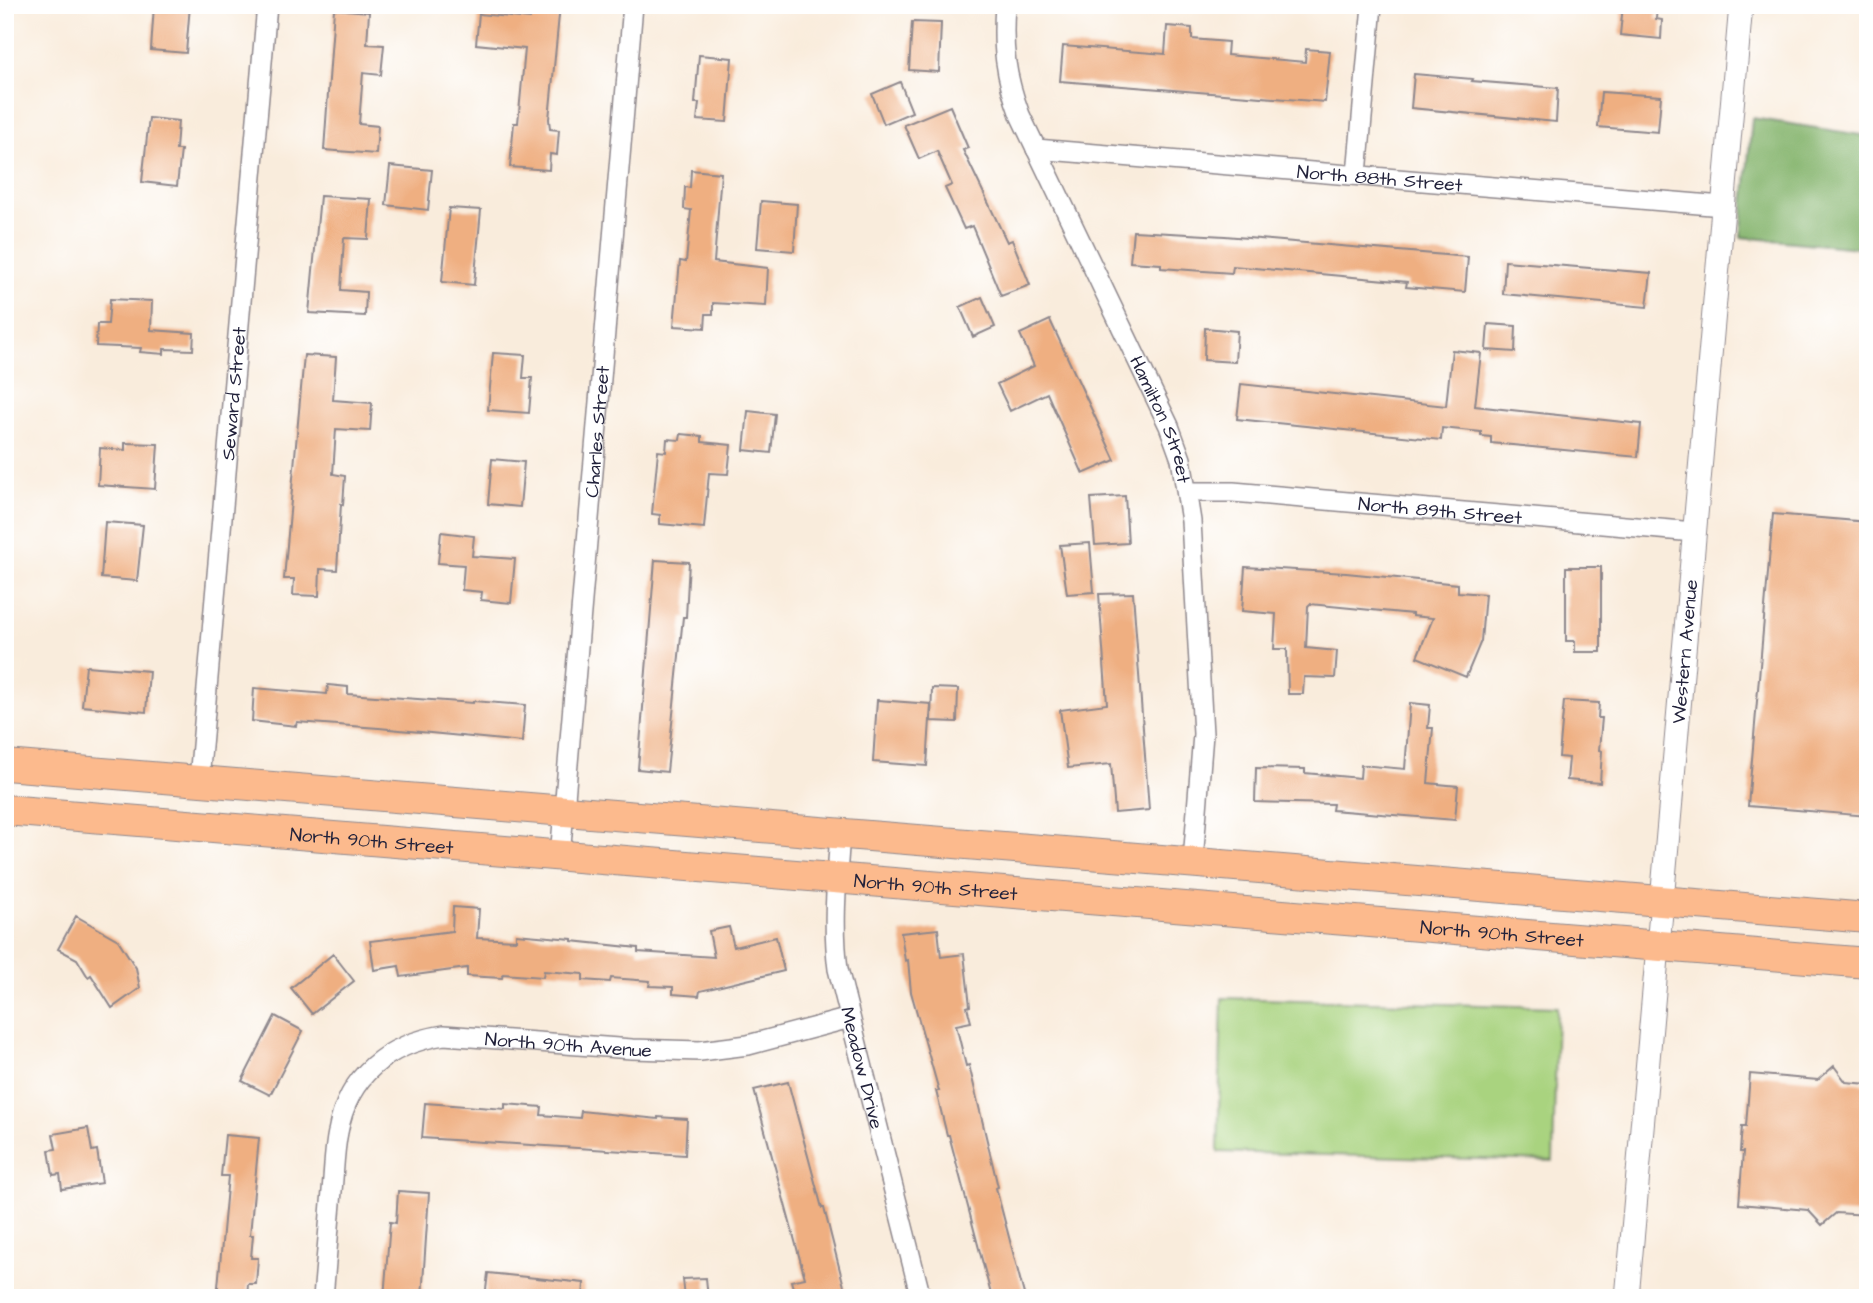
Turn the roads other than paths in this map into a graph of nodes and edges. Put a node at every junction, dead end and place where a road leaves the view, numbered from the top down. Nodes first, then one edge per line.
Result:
1 (267, 5) edge
2 (633, 5) edge
3 (1005, 5) edge
4 (1372, 5) edge
5 (1741, 5) edge
6 (1036, 149) junction
7 (1357, 174) junction
8 (1723, 206) junction
9 (1187, 492) junction
10 (1694, 532) junction
11 (5, 765) edge
12 (199, 780) junction
13 (564, 809) junction
14 (5, 810) edge
15 (841, 833) junction
16 (560, 857) junction
17 (1193, 862) junction
18 (837, 878) junction
19 (1662, 900) junction
20 (1868, 918) edge
21 (1658, 946) junction
22 (1868, 963) edge
23 (850, 1018) junction
24 (323, 1298) edge
25 (922, 1298) edge
26 (1627, 1298) edge

1 - 12 street, Seward Street
2 - 13 street, Charles Street
3 - 6 street, Hamilton Street
4 - 7 street
5 - 8 street, Western Avenue
6 - 7 street, North 88th Street
6 - 9 street, Hamilton Street
7 - 8 street, North 88th Street
8 - 10 street, Western Avenue
9 - 10 street, North 89th Street
9 - 17 street, Hamilton Street
10 - 19 street, Western Avenue
11 - 12 main road
12 - 13 main road
13 - 15 main road
13 - 16 street, Charles Street
14 - 16 main road, North 90th Street
15 - 17 main road
15 - 18 street, Meadow Drive
16 - 18 main road, North 90th Street
17 - 19 main road
18 - 21 main road, North 90th Street
18 - 23 street, Meadow Drive
19 - 20 main road
19 - 21 street, Western Avenue
21 - 22 main road, North 90th Street
21 - 26 street, Western Avenue
23 - 24 street, North 90th Avenue
23 - 25 street, Meadow Drive

